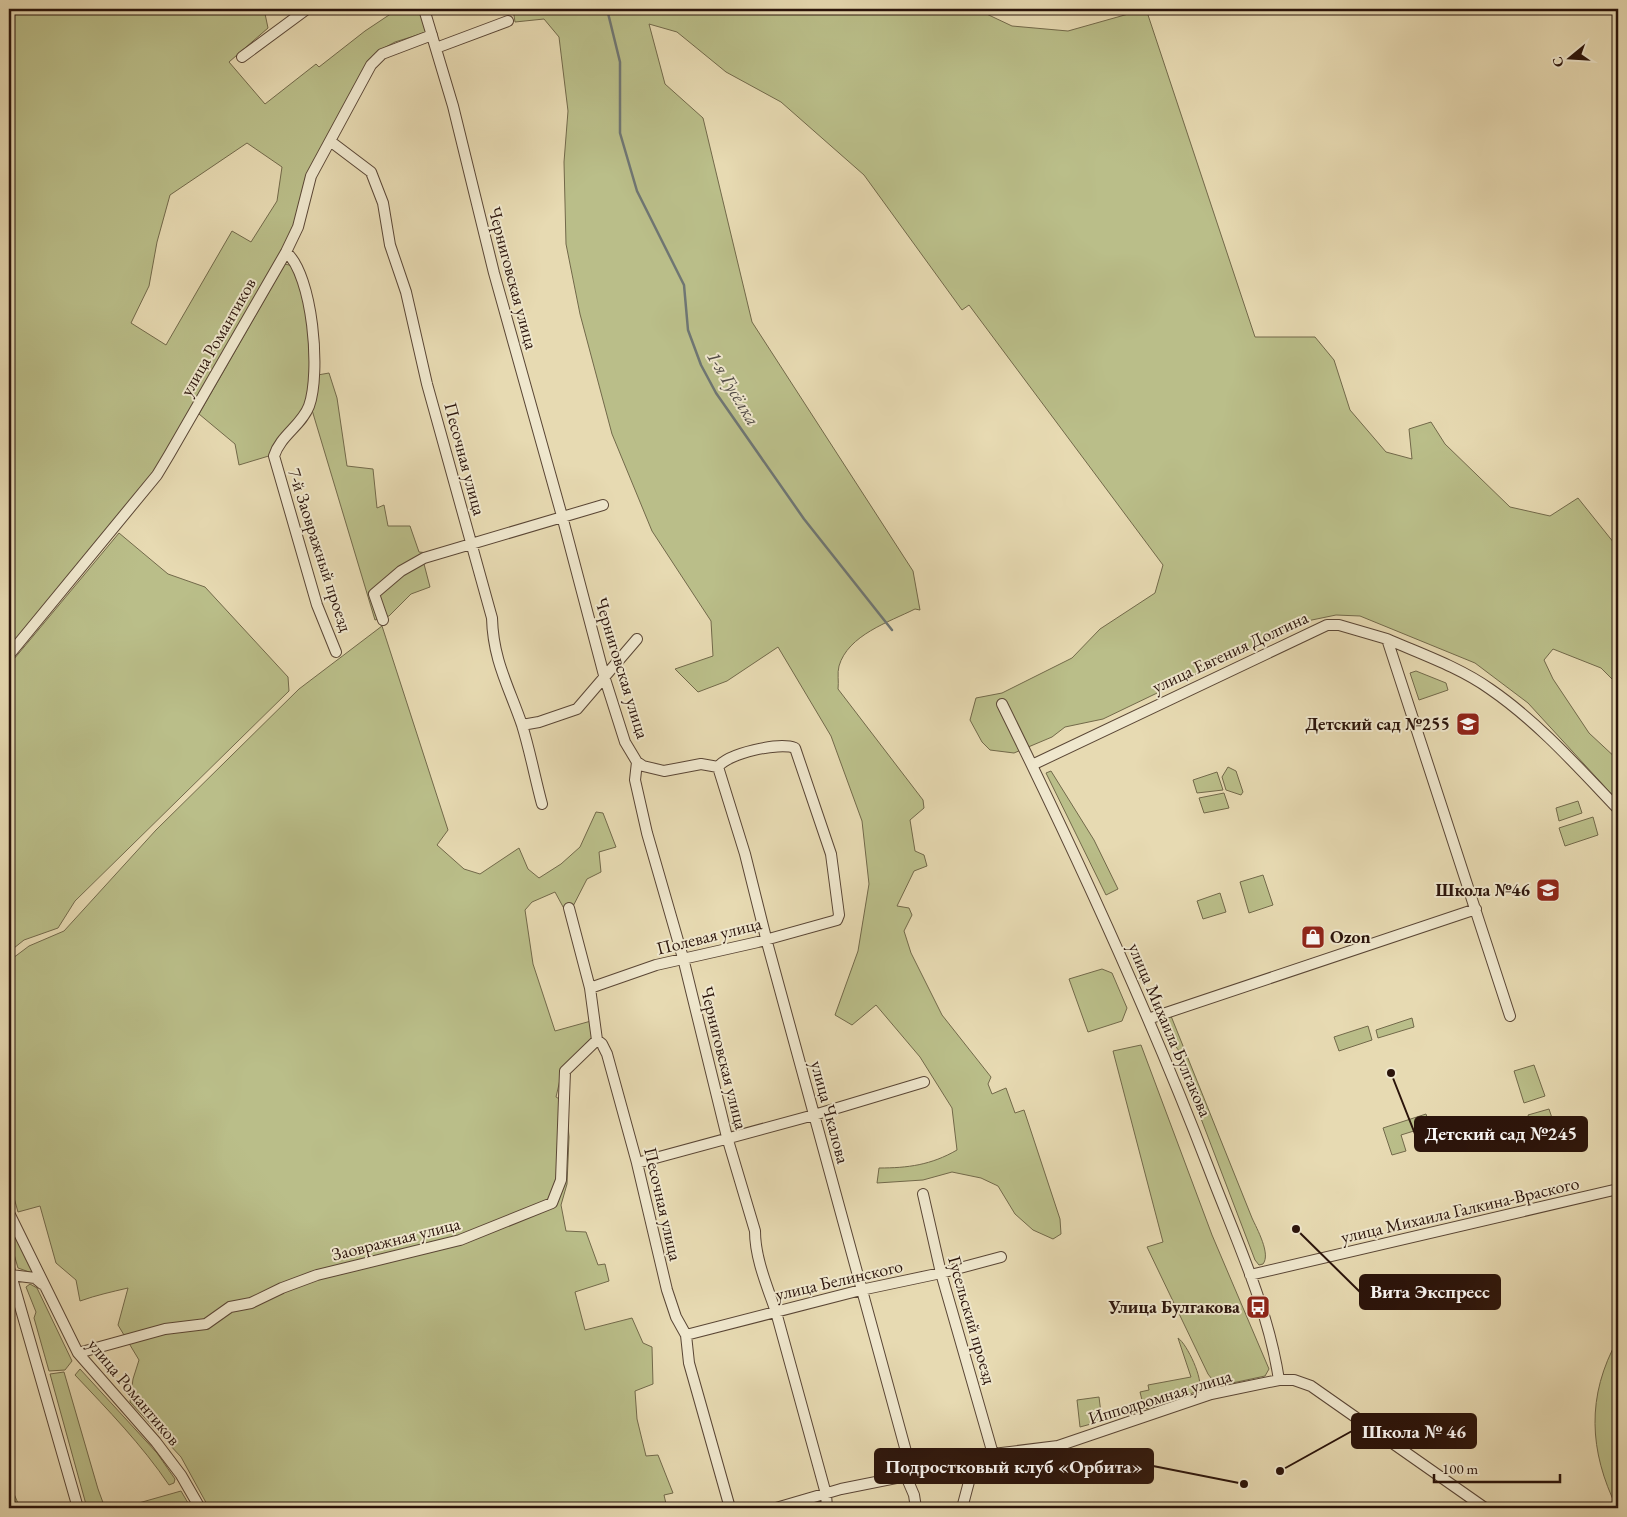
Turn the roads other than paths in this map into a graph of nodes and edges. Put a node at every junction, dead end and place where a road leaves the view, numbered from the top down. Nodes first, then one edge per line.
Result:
1 (307, 9) edge
2 (424, 9) edge
3 (508, 21) dead end
4 (432, 35) junction
5 (436, 48) junction
6 (242, 58) dead end
7 (330, 141) junction
8 (286, 252) junction
9 (603, 505) dead end
10 (562, 516) junction
11 (471, 544) junction
12 (383, 620) dead end
13 (637, 639) dead end
14 (1387, 639) junction
15 (336, 652) dead end
16 (9, 655) edge
17 (605, 679) junction
18 (1002, 704) dead end
19 (522, 725) junction
20 (637, 762) junction
21 (1032, 766) junction
22 (718, 767) junction
23 (542, 804) dead end
24 (1618, 809) edge
25 (568, 908) dead end
26 (1476, 910) junction
27 (766, 939) junction
28 (683, 958) junction
29 (590, 988) junction
30 (1510, 1016) dead end
31 (1148, 1019) junction
32 (596, 1040) junction
33 (924, 1082) dead end
34 (814, 1115) junction
35 (727, 1138) junction
36 (638, 1163) junction
37 (1618, 1189) edge
38 (923, 1194) dead end
39 (9, 1213) edge
40 (1001, 1257) dead end
41 (10, 1271) edge
42 (940, 1273) junction
43 (1250, 1275) junction
44 (44, 1287) junction
45 (861, 1290) junction
46 (776, 1312) junction
47 (686, 1335) junction
48 (78, 1353) junction
49 (1278, 1380) junction
50 (992, 1454) junction
51 (907, 1470) junction
52 (826, 1494) junction
53 (1469, 1496) junction
54 (78, 1508) edge
55 (200, 1508) edge
56 (730, 1508) edge
57 (776, 1508) edge
58 (827, 1508) edge
59 (916, 1508) edge
60 (962, 1508) edge
61 (1472, 1508) edge
62 (1485, 1508) edge

1 - 6 street
2 - 4 street, Черниговская улица
3 - 5 street
4 - 5 street, Черниговская улица
4 - 7 street, улица Романтиков
5 - 10 street, Черниговская улица
7 - 8 street, улица Романтиков
7 - 11 street, Песочная улица
8 - 15 street, 7-й Заовражный проезд
8 - 16 street, улица Романтиков
9 - 10 street
10 - 11 street
10 - 17 street, Черниговская улица
11 - 12 street
11 - 19 street, Песочная улица
13 - 17 street
14 - 21 street, улица Евгения Долгина
14 - 24 street
14 - 26 street
17 - 19 street
17 - 20 street, Черниговская улица
18 - 21 street, улица Михаила Булгакова
19 - 23 street, Песочная улица
20 - 22 street
20 - 28 street, Черниговская улица
21 - 31 street, улица Михаила Булгакова
22 - 27 street, улица Чкалова
22 - 27 street, Полевая улица
25 - 29 street, Песочная улица
26 - 30 street
26 - 31 street
27 - 28 street, Полевая улица
27 - 34 street, улица Чкалова
28 - 29 street, Полевая улица
28 - 35 street, Черниговская улица
29 - 32 street, Песочная улица
31 - 43 street, улица Михаила Булгакова
32 - 36 street, Песочная улица
32 - 48 street, Заовражная улица
33 - 34 street
34 - 35 street
34 - 45 street, улица Чкалова
35 - 36 street
35 - 46 street, Черниговская улица
36 - 47 street, Песочная улица
37 - 43 street, улица Михаила Галкина-Враского
38 - 42 street, Гусельский проезд
39 - 44 street, улица Романтиков
40 - 42 street, улица Белинского
41 - 44 street
41 - 54 street
42 - 45 street, улица Белинского
42 - 50 street, Гусельский проезд
43 - 49 street, улица Михаила Булгакова
44 - 48 street, улица Романтиков
45 - 46 street, улица Белинского
45 - 51 street, улица Чкалова
46 - 47 street, улица Белинского
46 - 52 street, Черниговская улица
47 - 56 street, Песочная улица
48 - 55 street, улица Романтиков
49 - 50 street, Ипподромная улица
49 - 53 street, Ипподромная улица
50 - 51 street, Ипподромная улица
50 - 60 street
51 - 52 street, Ипподромная улица
51 - 59 street, улица Чкалова
52 - 57 street, Ипподромная улица
52 - 58 street, Черниговская улица
53 - 61 street
53 - 62 street, Ипподромная улица

